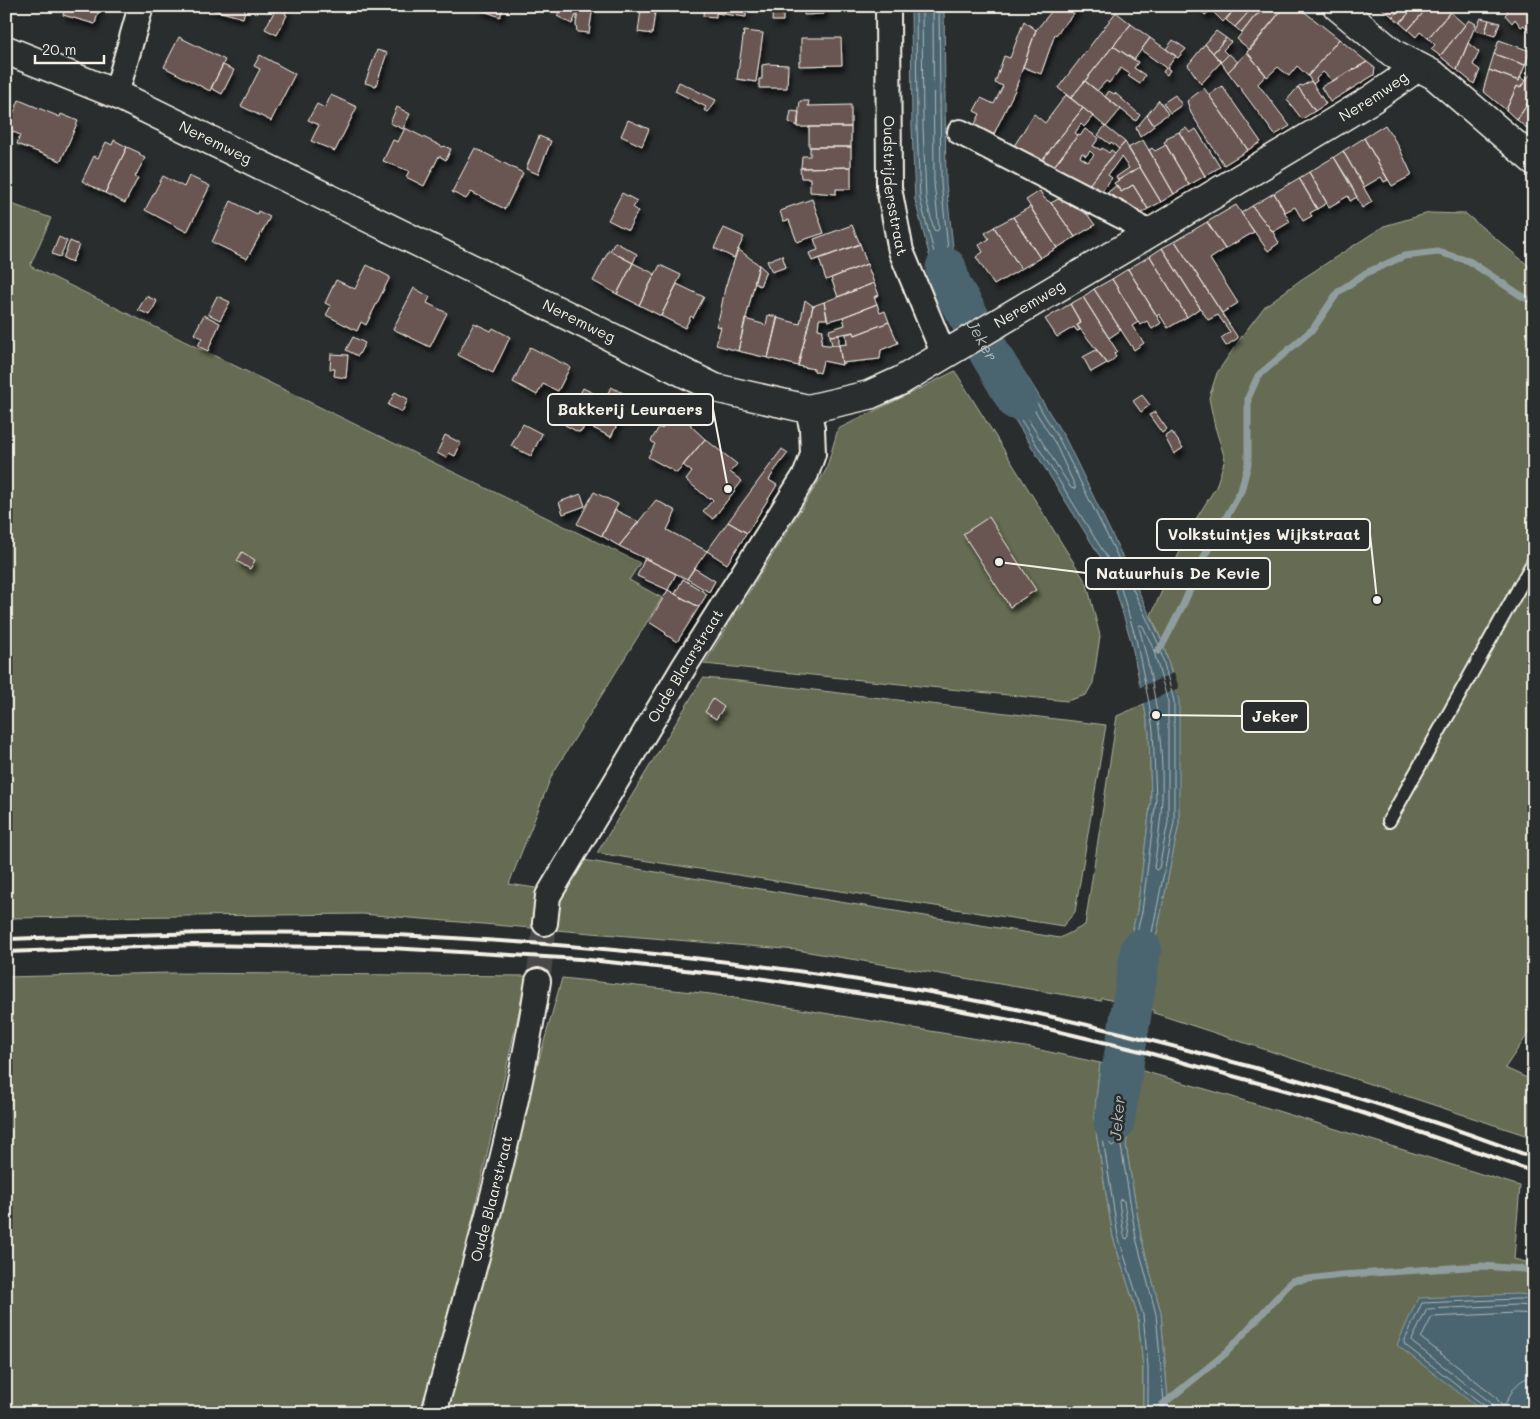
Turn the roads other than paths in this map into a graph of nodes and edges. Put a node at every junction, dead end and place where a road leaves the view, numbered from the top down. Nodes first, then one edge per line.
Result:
1 (141, 6) edge
2 (888, 6) edge
3 (1337, 6) edge
4 (6, 50) edge
5 (1418, 67) junction
6 (116, 94) junction
7 (960, 132) dead end
8 (1534, 160) edge
9 (1148, 234) junction
10 (952, 350) junction
11 (808, 409) junction
12 (1534, 561) edge
13 (1389, 821) dead end
14 (545, 922) tunnel mouth
15 (538, 981) tunnel mouth
16 (434, 1413) edge

1 - 6 street
2 - 10 street, Oudstrijdersstraat
3 - 5 street
4 - 6 street, Neremweg
5 - 8 street, Neremweg
5 - 9 street, Neremweg
6 - 11 street, Neremweg
7 - 9 street
9 - 10 street, Neremweg
10 - 11 street, Neremweg
11 - 14 street, Oude Blaarstraat
12 - 13 lane
15 - 16 street, Oude Blaarstraat

